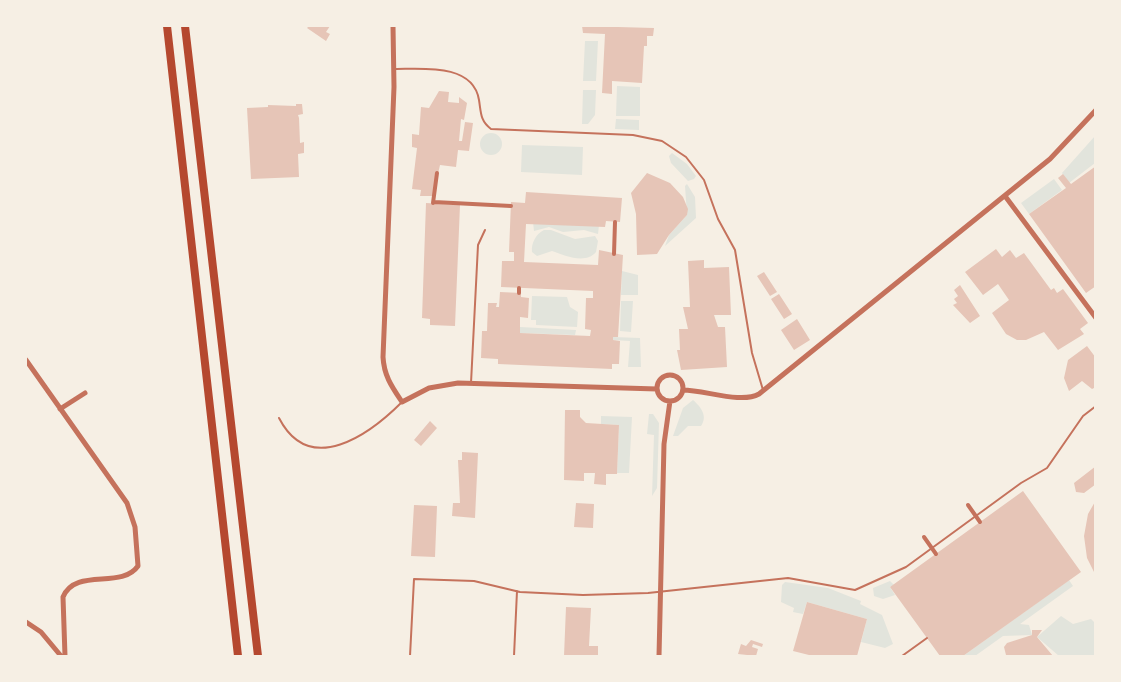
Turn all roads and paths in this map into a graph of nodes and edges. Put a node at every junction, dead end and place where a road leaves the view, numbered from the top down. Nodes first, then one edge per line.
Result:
1 (167, 26) edge
2 (185, 26) edge
3 (393, 26) edge
4 (395, 69) junction
5 (1095, 110) edge
6 (437, 173) dead end
7 (1005, 196) junction
8 (511, 206) dead end
9 (615, 222) dead end
10 (485, 230) dead end
11 (614, 254) dead end
12 (1095, 318) edge
13 (26, 360) edge
14 (471, 383) junction
15 (657, 389) junction
16 (683, 390) junction
17 (763, 390) junction
18 (85, 393) dead end
19 (670, 401) junction
20 (402, 402) junction
21 (1095, 406) edge
22 (60, 409) junction
23 (279, 418) dead end
24 (968, 505) dead end
25 (980, 522) dead end
26 (924, 537) dead end
27 (936, 554) dead end
28 (660, 590) junction
29 (517, 591) junction
30 (26, 622) edge
31 (927, 638) dead end
32 (63, 657) edge
33 (238, 657) edge
34 (258, 657) edge
35 (410, 657) edge
36 (514, 657) edge
37 (659, 657) edge
38 (902, 657) edge

1 - 33 main road
2 - 34 main road
3 - 4 street
4 - 17 lane
4 - 20 street
5 - 7 street
6 - 8 street
7 - 12 street
7 - 17 street
9 - 11 street
10 - 14 lane
13 - 22 street
14 - 15 street
14 - 20 street
15 - 16 street
15 - 19 street
16 - 17 street
16 - 19 street
18 - 22 street
19 - 28 street
20 - 23 lane
21 - 28 lane
22 - 32 street
24 - 25 street
26 - 27 street
28 - 29 lane
28 - 37 street
29 - 35 lane
29 - 36 lane
30 - 32 street
31 - 38 lane

